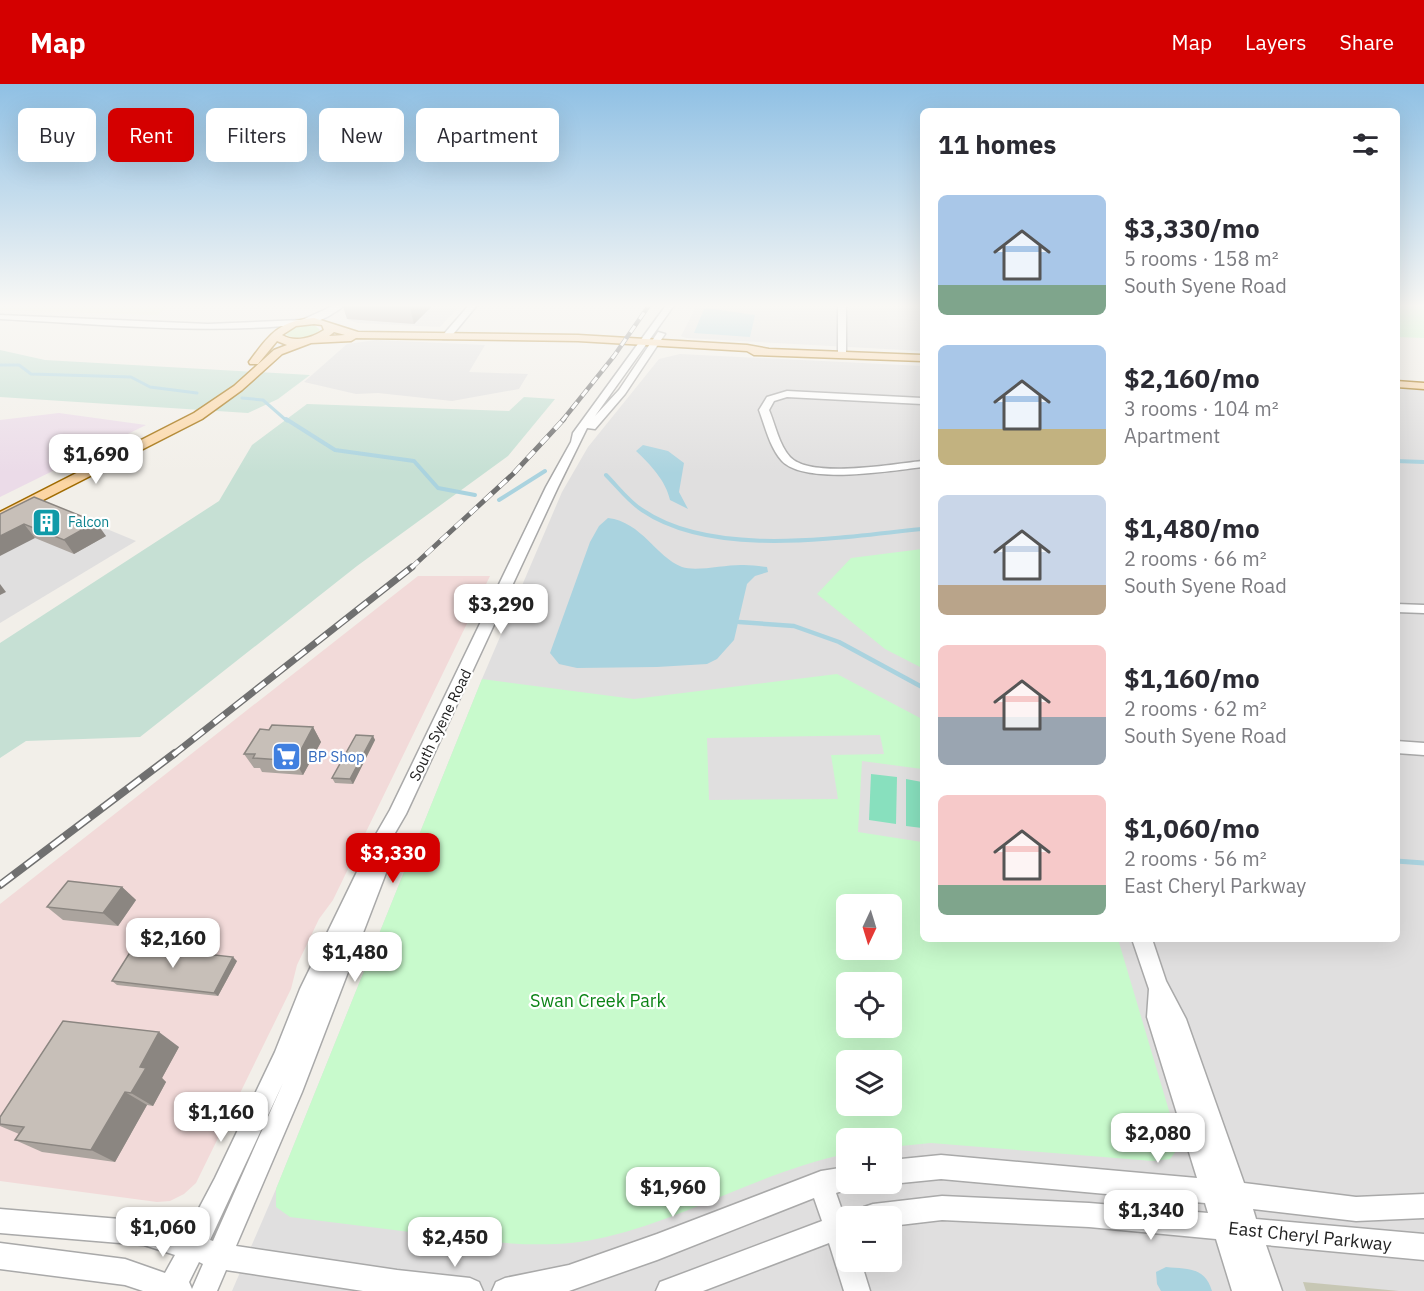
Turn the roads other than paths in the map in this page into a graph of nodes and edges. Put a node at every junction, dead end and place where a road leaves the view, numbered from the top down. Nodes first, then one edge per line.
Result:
1 (255, 360) edge
2 (269, 360) edge
3 (635, 360) edge
4 (1424, 381) edge
5 (1400, 382) edge
6 (1400, 383) edge
7 (1424, 386) edge
8 (920, 401) edge
9 (920, 464) edge
10 (0, 508) edge
11 (0, 518) edge
12 (1400, 608) edge
13 (1424, 609) edge
14 (1400, 747) edge
15 (1424, 749) edge
16 (397, 814) junction
17 (1143, 942) edge
18 (1157, 985) junction
19 (902, 1172) edge
20 (836, 1181) edge
21 (821, 1183) junction
22 (1213, 1192) junction
23 (1238, 1195) junction
24 (1424, 1206) edge
25 (902, 1213) edge
26 (836, 1214) edge
27 (0, 1221) edge
28 (836, 1227) edge
29 (1225, 1227) junction
30 (1250, 1231) junction
31 (193, 1247) junction
32 (1424, 1247) edge
33 (0, 1256) edge
34 (220, 1256) junction
35 (851, 1272) edge
36 (174, 1290) edge
37 (204, 1291) edge
38 (470, 1291) edge
39 (505, 1291) edge
40 (669, 1291) edge
41 (857, 1291) edge
42 (1245, 1291) edge
43 (1269, 1291) edge

1 - 10 main road
2 - 11 main road
3 - 16 street, South Syene Road
4 - 5 main road
6 - 7 main road
8 - 9 street
12 - 13 street
14 - 15 street
16 - 31 street, South Syene Road
16 - 34 street, South Syene Road
17 - 18 street
18 - 22 street
18 - 23 street
19 - 22 street, East Cheryl Parkway
20 - 21 street
21 - 26 street
21 - 39 street
22 - 23 street, East Cheryl Parkway
22 - 29 street
23 - 24 street, East Cheryl Parkway
23 - 30 street
25 - 29 street, East Cheryl Parkway
27 - 31 street
28 - 40 street
29 - 30 street, East Cheryl Parkway
29 - 42 street
30 - 32 street, East Cheryl Parkway
30 - 43 street
31 - 34 street
31 - 36 street, South Syene Road
33 - 36 street
34 - 37 street, South Syene Road
34 - 38 street
35 - 41 street

